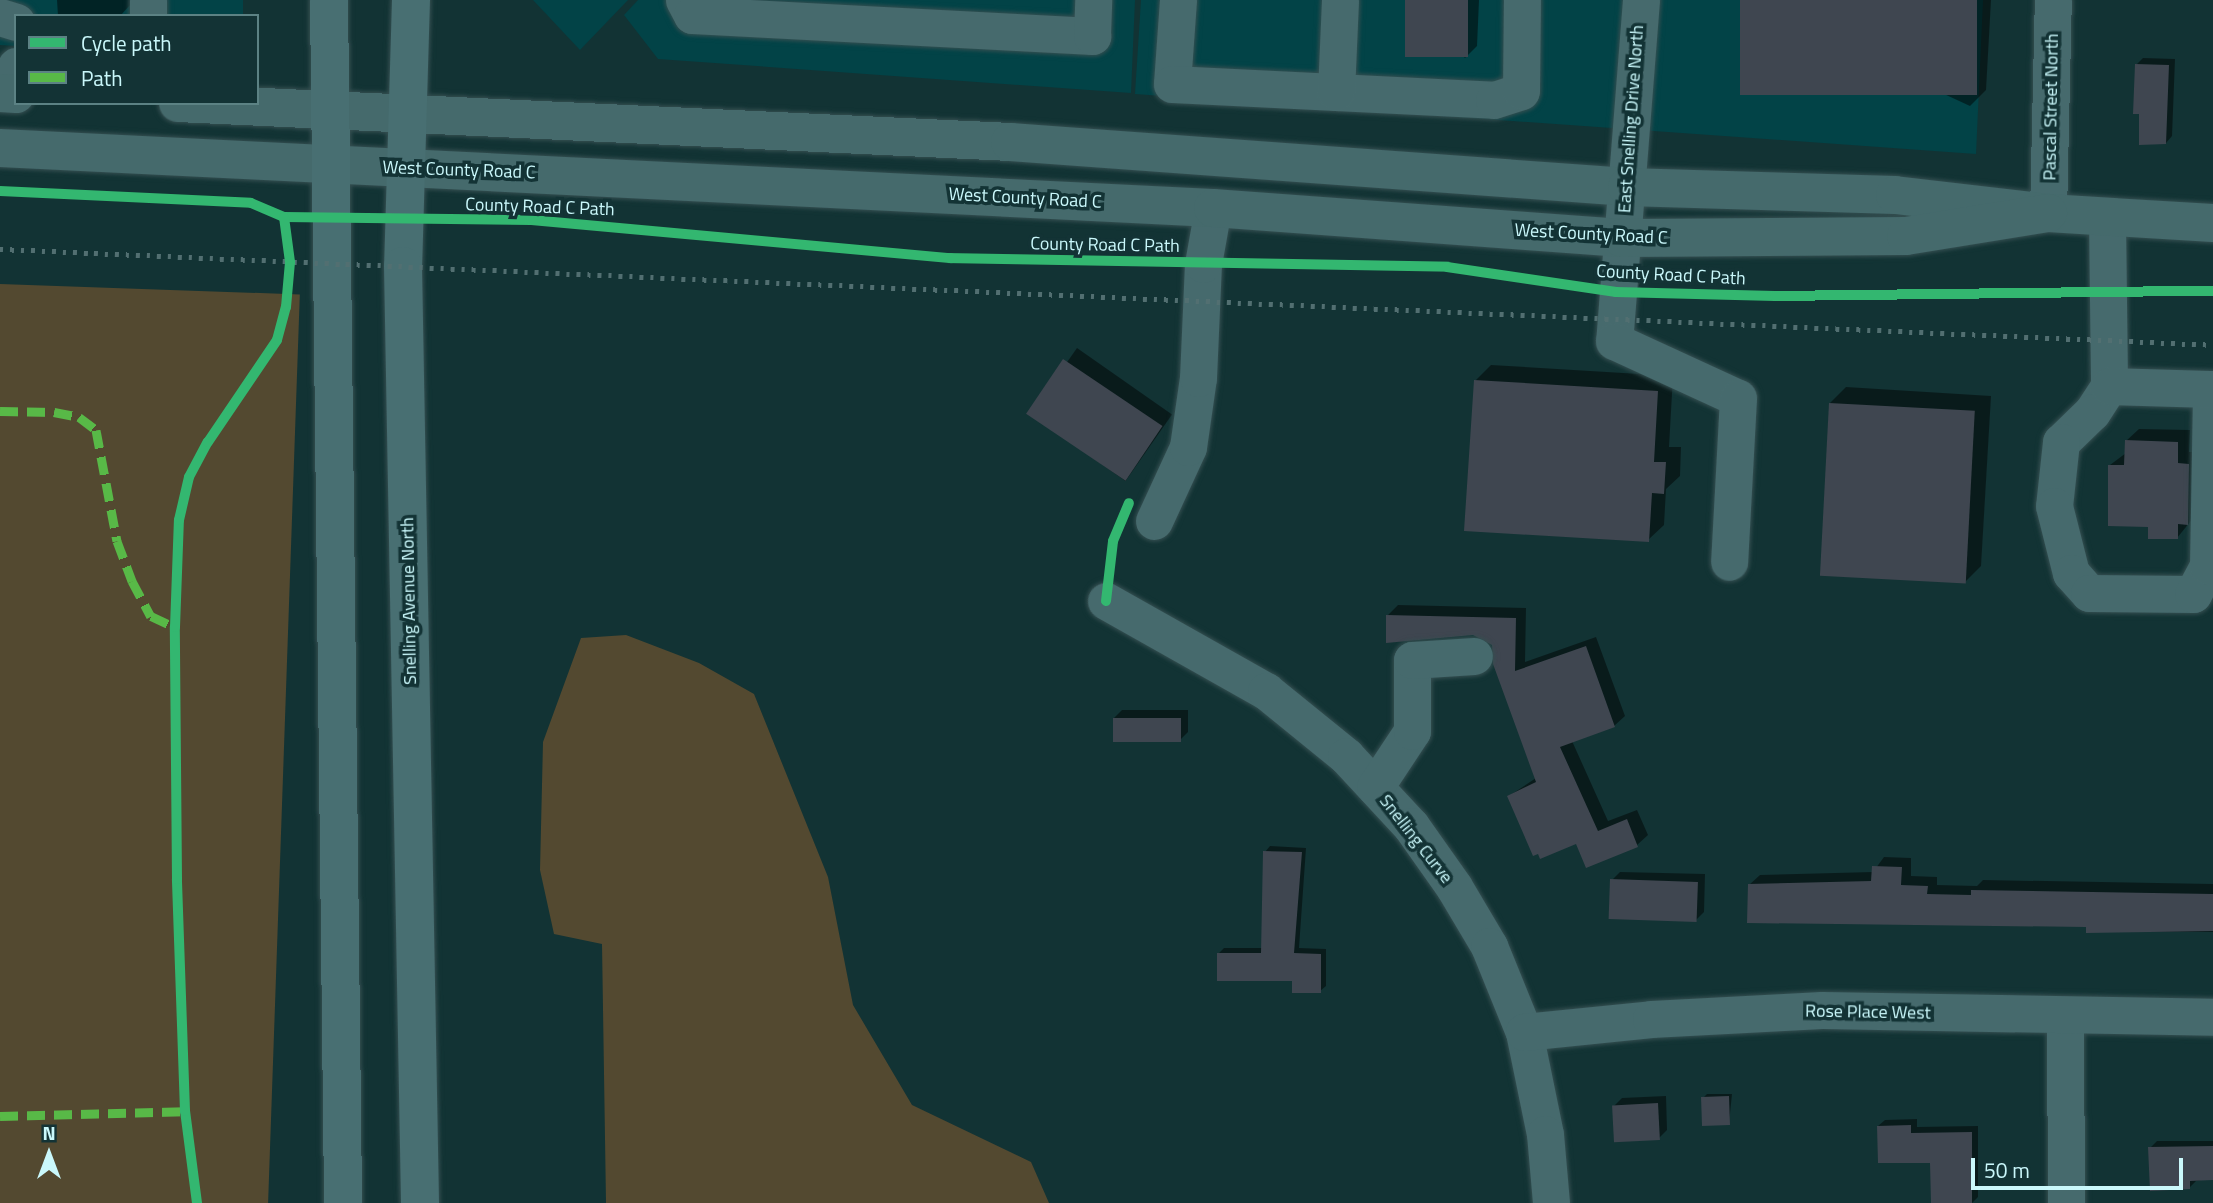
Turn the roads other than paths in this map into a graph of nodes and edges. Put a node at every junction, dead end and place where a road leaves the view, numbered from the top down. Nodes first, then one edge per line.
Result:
1 (330, 0) edge
2 (411, 0) edge
3 (684, 0) edge
4 (1093, 0) edge
5 (1178, 0) edge
6 (1340, 0) edge
7 (1522, 0) edge
8 (1641, 0) edge
9 (2053, 0) edge
10 (1336, 92) junction
11 (212, 105) edge
12 (330, 112) junction
13 (411, 115) junction
14 (0, 148) edge
15 (1274, 161) junction
16 (331, 166) junction
17 (408, 168) junction
18 (1627, 187) junction
19 (1213, 208) junction
20 (2048, 213) junction
21 (2107, 218) junction
22 (2213, 223) edge
23 (1622, 238) junction
24 (2109, 386) junction
25 (2212, 389) edge
26 (1154, 521) dead end
27 (1729, 562) dead end
28 (1106, 601) dead end
29 (1474, 656) dead end
30 (1375, 787) junction
31 (2065, 1017) junction
32 (2213, 1017) edge
33 (1524, 1032) junction
34 (343, 1203) edge
35 (420, 1203) edge
36 (1551, 1203) edge
37 (2066, 1203) edge

1 - 12 highway
2 - 13 highway, Snelling Avenue North
3 - 4 street
5 - 10 street
6 - 10 street
7 - 10 street
8 - 18 street, East Snelling Drive North
9 - 20 street, Pascal Street North
11 - 12 main road, West County Road C
12 - 13 main road, West County Road C
12 - 16 highway
13 - 15 main road, West County Road C
13 - 17 highway, Snelling Avenue North
14 - 16 main road, West County Road C
15 - 18 main road, West County Road C
15 - 19 main road
16 - 17 main road, West County Road C
16 - 34 highway
17 - 19 main road, West County Road C
17 - 35 highway, Snelling Avenue North
18 - 20 main road, West County Road C
18 - 23 street, East Snelling Drive North
19 - 23 main road, West County Road C
19 - 26 street
20 - 21 main road, West County Road C
20 - 23 main road, West County Road C
21 - 22 main road, West County Road C
21 - 24 street
23 - 27 street, East Snelling Drive North
24 - 25 street
24 - 25 street
28 - 30 street, Snelling Curve
29 - 30 street
30 - 33 street, Snelling Curve
31 - 32 street, Rose Place West
31 - 33 street, Rose Place West
31 - 37 street
33 - 36 street, Snelling Curve

